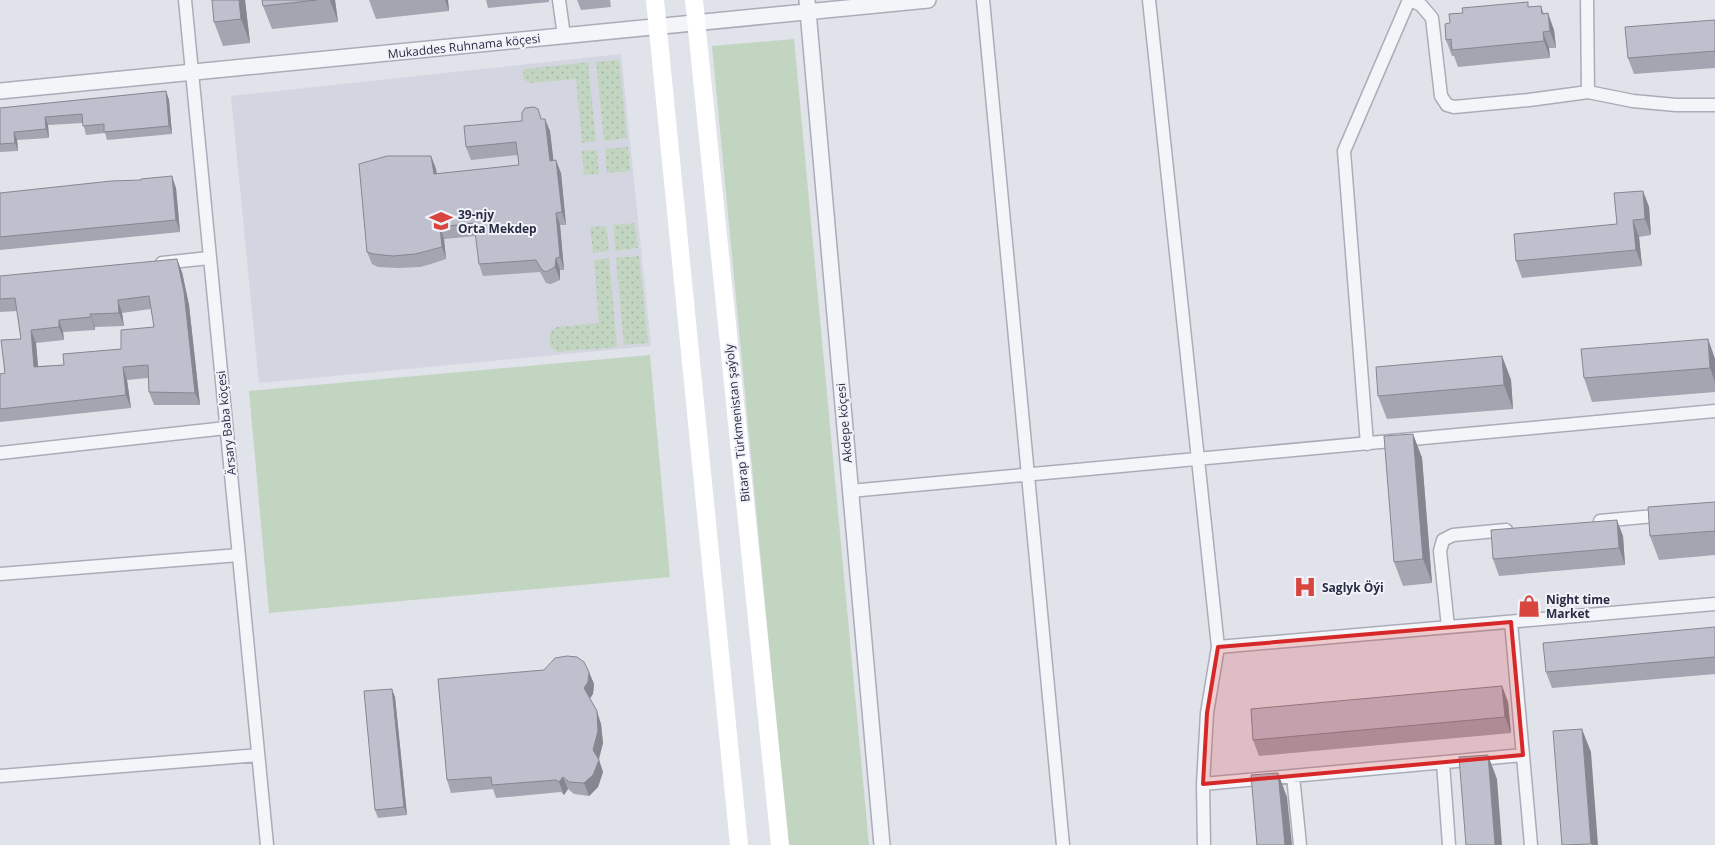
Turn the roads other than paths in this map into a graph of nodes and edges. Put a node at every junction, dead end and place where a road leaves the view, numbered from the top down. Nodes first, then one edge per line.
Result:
1 (185, 0) edge
2 (559, 0) edge
3 (654, 0) edge
4 (694, 0) edge
5 (928, 0) edge
6 (983, 0) edge
7 (1149, 0) edge
8 (1409, 0) edge
9 (1587, 0) edge
10 (808, 6) edge
11 (696, 23) junction
12 (657, 27) junction
13 (564, 36) junction
14 (191, 72) junction
15 (0, 91) edge
16 (1588, 92) junction
17 (1715, 105) edge
18 (210, 258) junction
19 (152, 264) edge
20 (1715, 411) edge
21 (226, 428) junction
22 (1367, 444) junction
23 (0, 453) edge
24 (1198, 459) junction
25 (1027, 475) junction
26 (850, 491) junction
27 (1676, 514) edge
28 (1589, 522) edge
29 (1521, 528) edge
30 (239, 555) junction
31 (0, 574) edge
32 (1715, 604) edge
33 (1511, 622) junction
34 (1448, 627) junction
35 (1218, 647) junction
36 (258, 754) junction
37 (1523, 755) junction
38 (1443, 763) junction
39 (0, 776) edge
40 (1293, 776) junction
41 (1203, 784) junction
42 (267, 845) edge
43 (739, 845) edge
44 (780, 845) edge
45 (882, 845) edge
46 (1063, 845) edge
47 (1204, 845) edge
48 (1300, 845) edge
49 (1449, 845) edge
50 (1531, 845) edge

1 - 14 street, Ärsary Baba köçesi
2 - 13 street
3 - 12 main road
4 - 11 main road, Bitarap Türkmenistan şaýoly
5 - 10 street, Mukaddes Ruhnama köçesi
6 - 25 street
7 - 24 street
8 - 16 street
8 - 22 street
9 - 16 street
10 - 11 street, Mukaddes Ruhnama köçesi
10 - 26 street, Akdepe köçesi
11 - 12 street, Mukaddes Ruhnama köçesi
11 - 44 main road, Bitarap Türkmenistan şaýoly
12 - 13 street, Mukaddes Ruhnama köçesi
12 - 43 main road
13 - 14 street, Mukaddes Ruhnama köçesi
14 - 15 street, Mukaddes Ruhnama köçesi
14 - 18 street, Ärsary Baba köçesi
16 - 17 street
18 - 19 street
18 - 21 street, Ärsary Baba köçesi
20 - 22 street
21 - 23 street
21 - 30 street, Ärsary Baba köçesi
22 - 24 street
24 - 25 street
24 - 35 street
25 - 26 street
25 - 46 street
26 - 45 street, Akdepe köçesi
27 - 28 street
29 - 34 street
30 - 31 street
30 - 36 street, Ärsary Baba köçesi
32 - 33 street
33 - 34 street
33 - 37 street
34 - 35 street
35 - 41 street
36 - 39 street
36 - 42 street, Ärsary Baba köçesi
37 - 38 street
37 - 50 street
38 - 40 street
38 - 49 street
40 - 41 street
40 - 48 street
41 - 47 street

